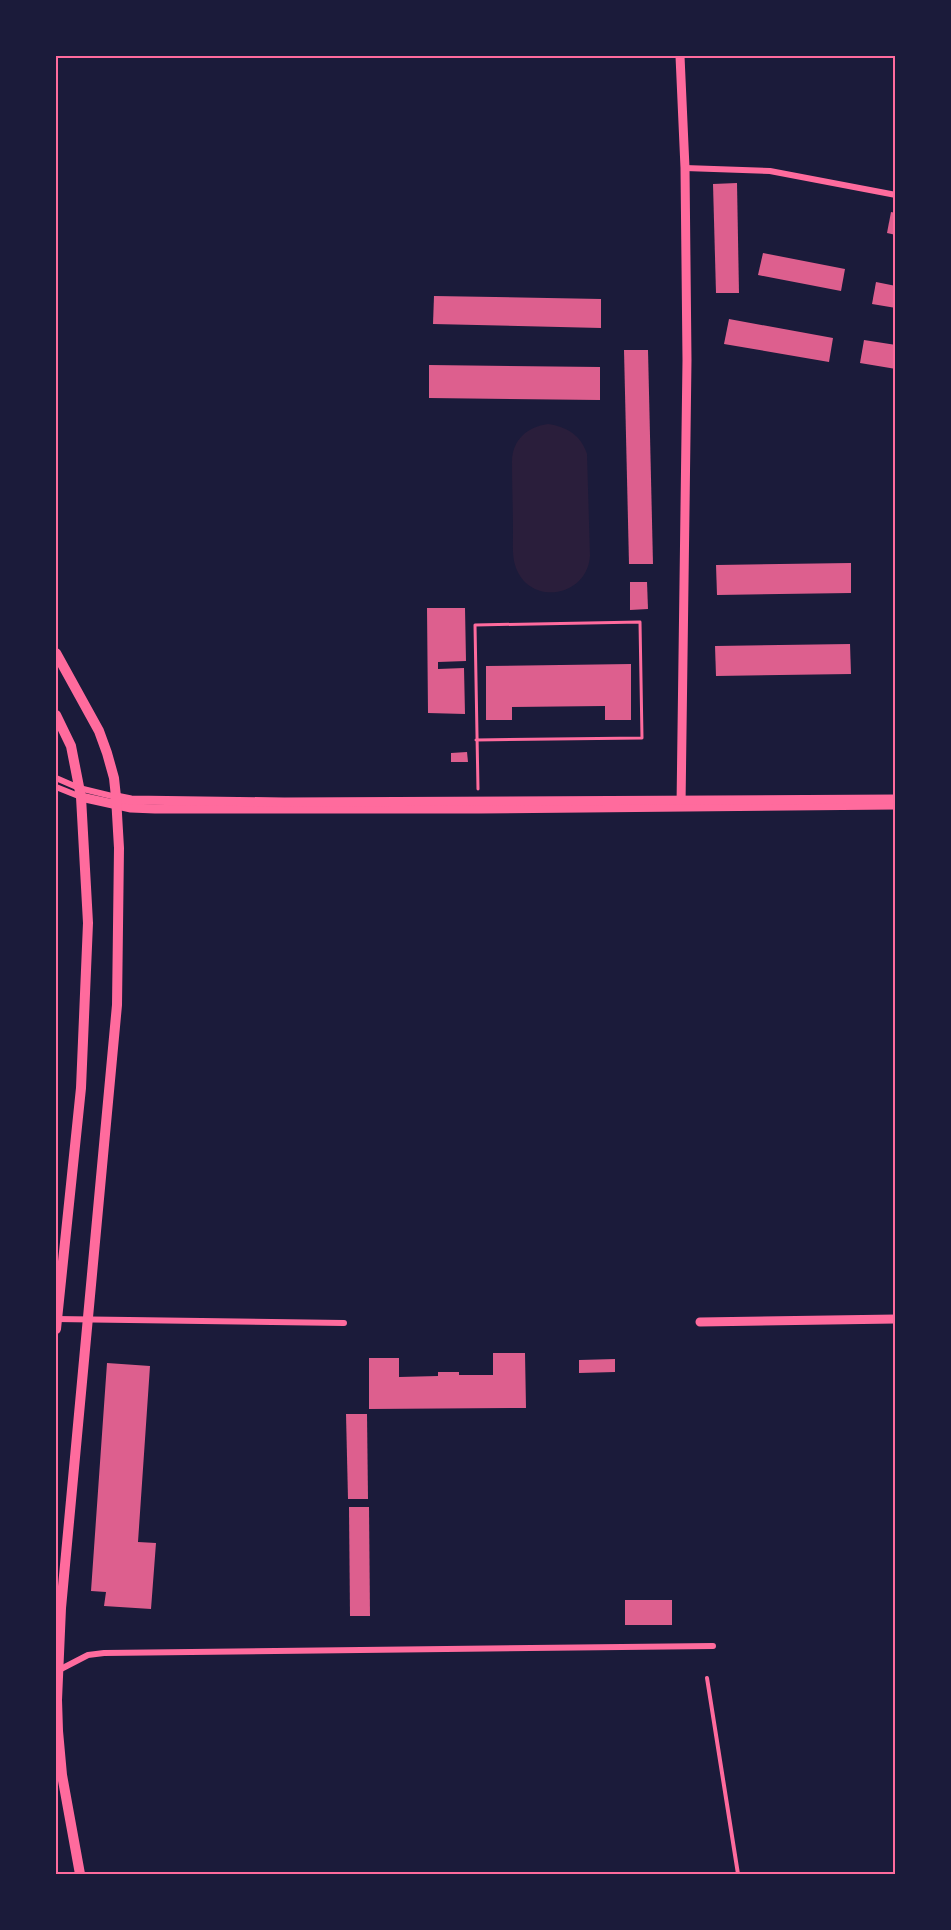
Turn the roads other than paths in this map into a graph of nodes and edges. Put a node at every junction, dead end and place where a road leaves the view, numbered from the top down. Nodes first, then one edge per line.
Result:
1 (680, 56) edge
2 (685, 168) junction
3 (896, 195) edge
4 (56, 655) edge
5 (56, 716) edge
6 (56, 778) edge
7 (56, 787) edge
8 (80, 792) junction
9 (896, 799) edge
10 (117, 801) junction
11 (681, 803) junction
12 (896, 805) edge
13 (84, 855) dead end
14 (896, 1319) edge
15 (88, 1320) junction
16 (700, 1322) dead end
17 (344, 1323) dead end
18 (56, 1324) edge
19 (713, 1646) dead end
20 (57, 1671) edge
21 (706, 1678) dead end
22 (80, 1875) edge
23 (738, 1875) edge

1 - 2 street
2 - 3 street
2 - 11 street
4 - 10 main road
5 - 8 main road
6 - 8 street
7 - 8 street
8 - 10 street
8 - 13 main road
8 - 18 main road
9 - 11 street
10 - 11 street
10 - 11 street
10 - 15 main road
11 - 12 street
14 - 16 street
15 - 17 street
15 - 18 street
15 - 20 main road
19 - 20 street
20 - 22 main road
21 - 23 lane

